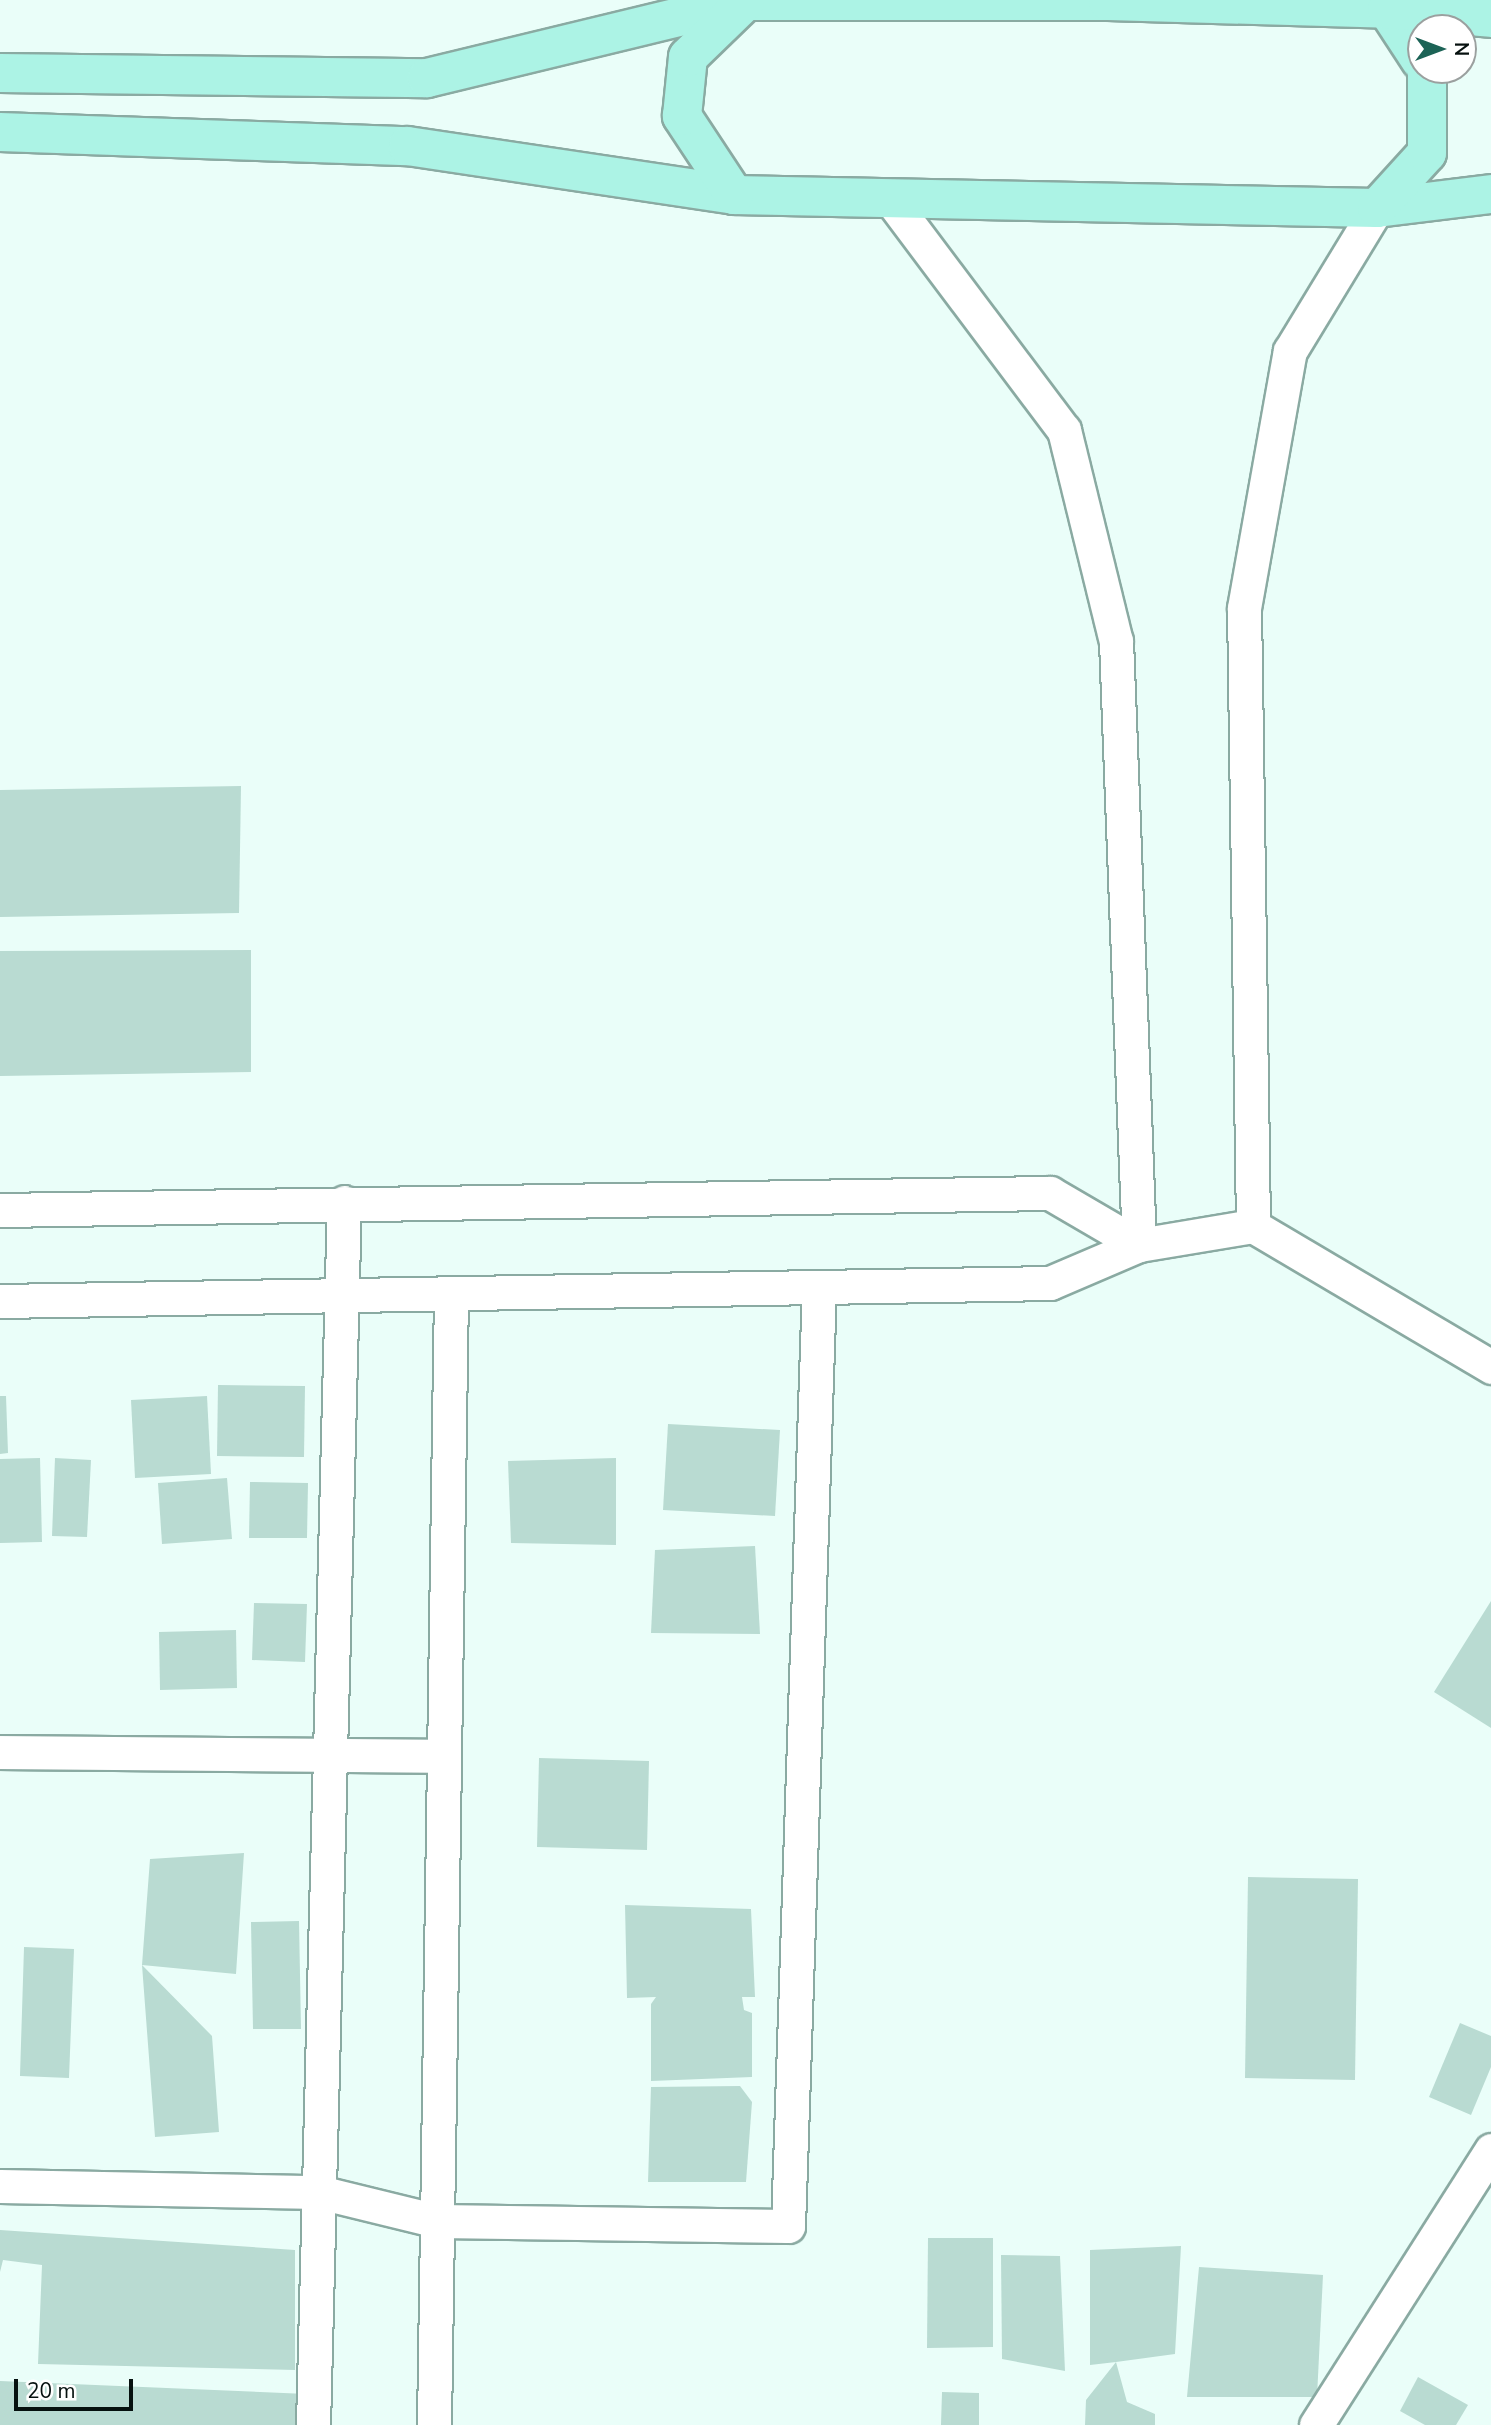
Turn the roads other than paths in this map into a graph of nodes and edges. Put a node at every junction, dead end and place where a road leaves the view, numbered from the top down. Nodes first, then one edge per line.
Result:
1 (746, 1) edge
2 (1387, 9) junction
3 (1491, 18) edge
4 (1407, 40) edge
5 (0, 73) edge
6 (1427, 84) edge
7 (0, 132) edge
8 (1491, 194) edge
9 (734, 195) junction
10 (891, 200) junction
11 (1377, 208) junction
12 (344, 1202) junction
13 (0, 1210) edge
14 (1253, 1226) junction
15 (1139, 1245) junction
16 (819, 1288) junction
17 (451, 1296) junction
18 (341, 1298) junction
19 (0, 1301) edge
20 (1491, 1367) edge
21 (0, 1752) edge
22 (330, 1756) junction
23 (444, 1756) junction
24 (1491, 2150) edge
25 (0, 2186) edge
26 (319, 2192) junction
27 (437, 2221) junction
28 (313, 2425) edge
29 (434, 2425) edge
30 (1316, 2425) edge

1 - 2 main road
1 - 5 main road
1 - 9 main road
2 - 3 main road
2 - 4 main road
6 - 11 main road
7 - 9 main road
8 - 11 main road
9 - 10 main road
10 - 11 main road
10 - 15 street
11 - 14 street
12 - 13 street
12 - 15 street
12 - 18 street
14 - 15 street
14 - 20 street
15 - 16 street
16 - 17 street
16 - 27 street
17 - 18 street
17 - 23 street
18 - 19 street
18 - 22 street
21 - 22 street
22 - 23 street
22 - 26 street
23 - 27 street
24 - 30 street
25 - 26 street
26 - 27 street
26 - 28 street
27 - 29 street

